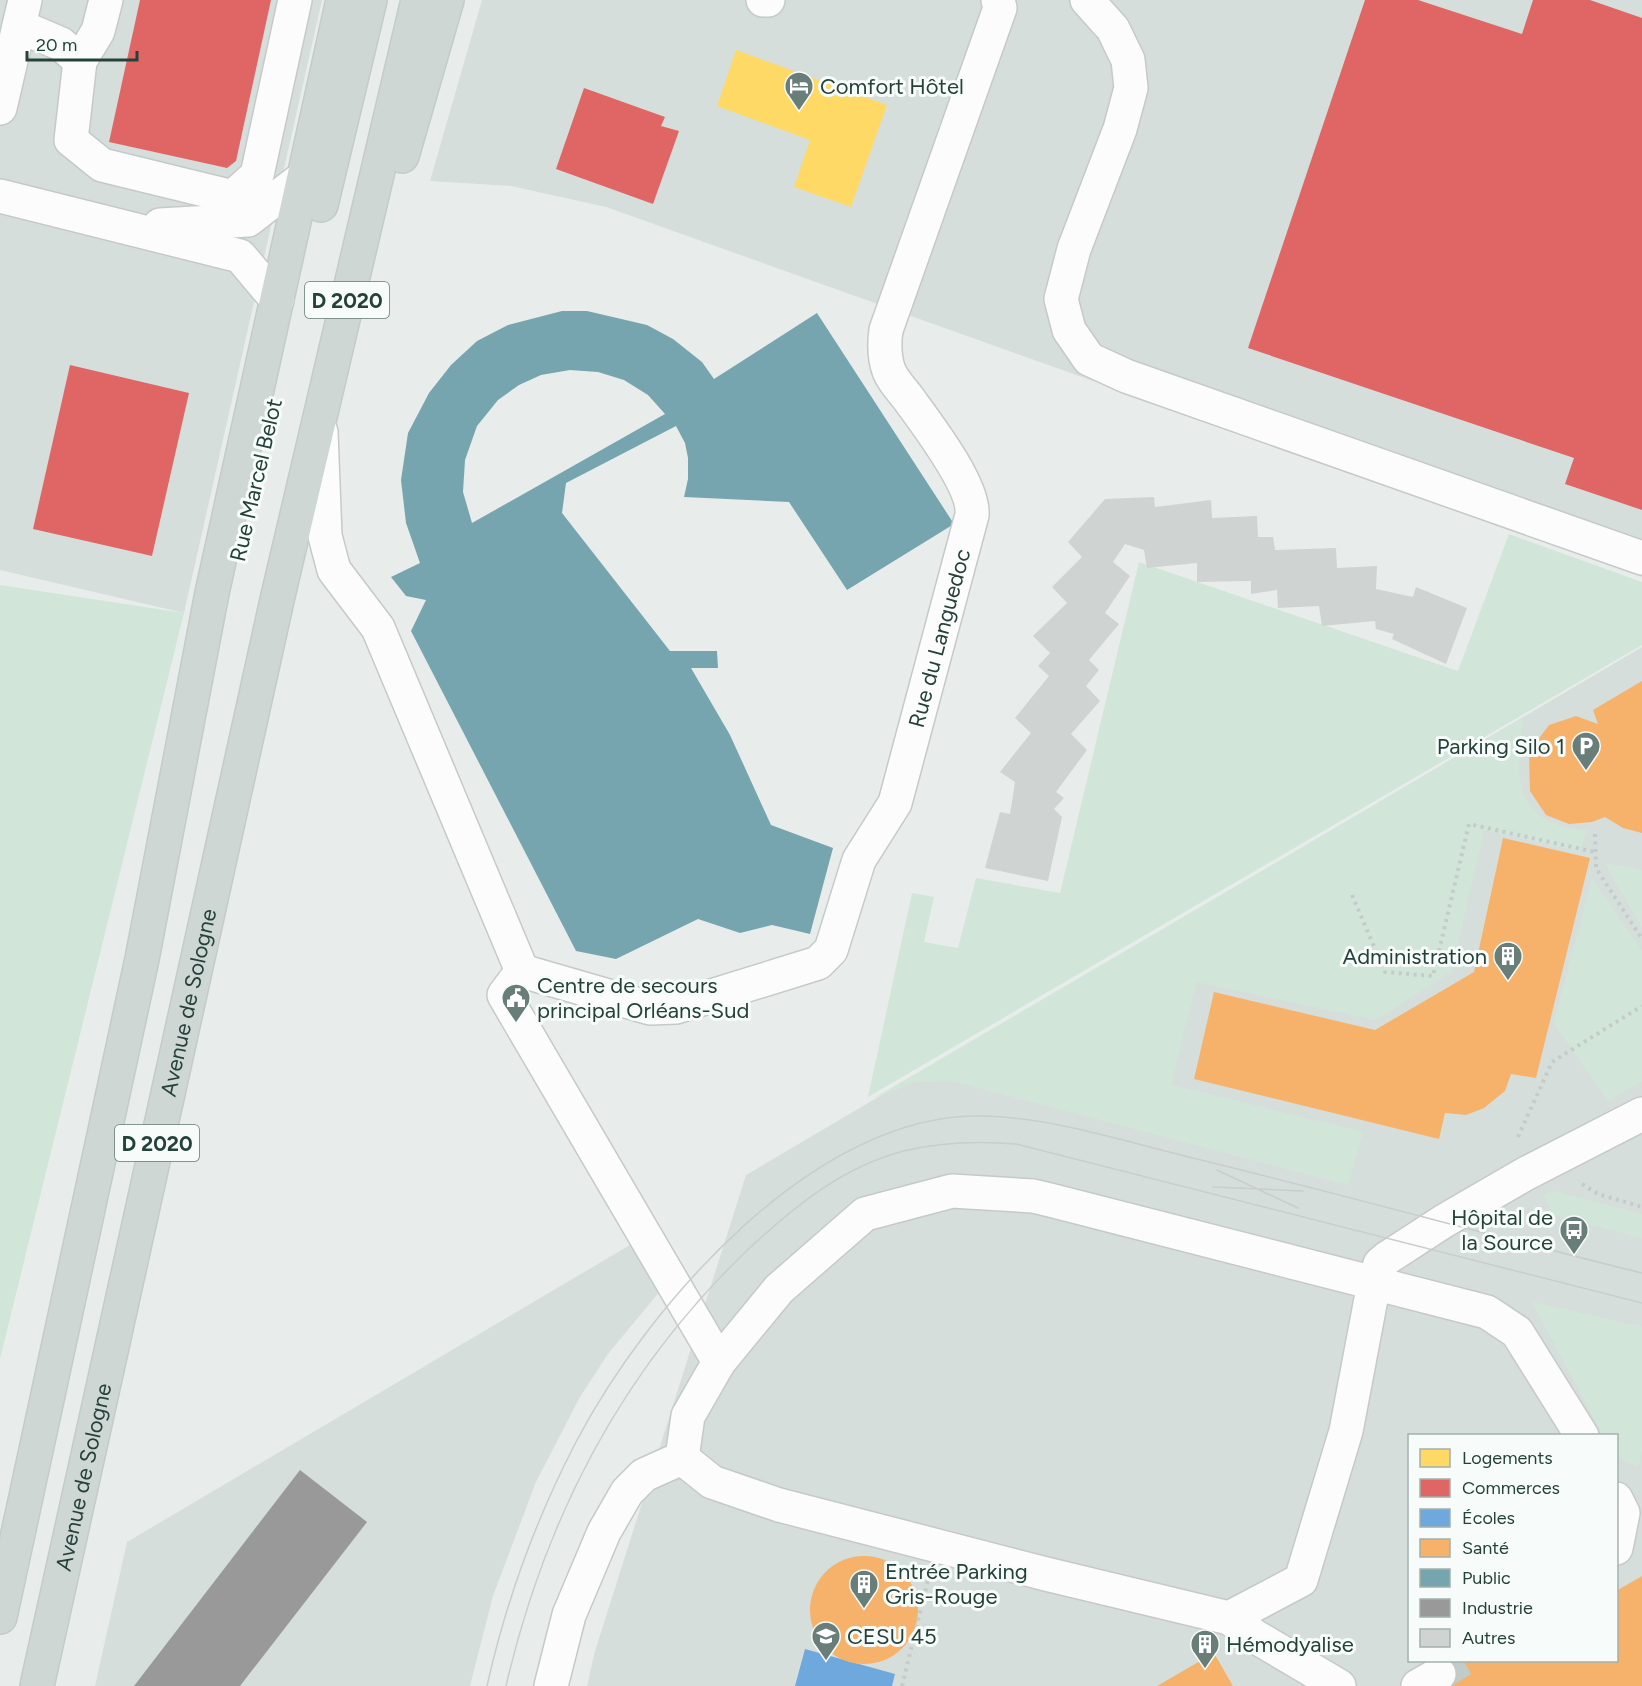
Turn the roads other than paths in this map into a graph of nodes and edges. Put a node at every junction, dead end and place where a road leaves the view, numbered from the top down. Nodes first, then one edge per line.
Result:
1 (106, 0) edge
2 (295, 0) edge
3 (343, 0) edge
4 (370, 0) edge
5 (418, 0) edge
6 (447, 0) edge
7 (998, 0) edge
8 (1087, 0) edge
9 (22, 13) edge
10 (80, 61) junction
11 (0, 108) edge
12 (304, 177) junction
13 (0, 196) edge
14 (122, 226) junction
15 (277, 300) junction
16 (321, 429) junction
17 (1642, 558) edge
18 (142, 959) junction
19 (513, 983) junction
20 (1642, 1114) edge
21 (1374, 1283) junction
22 (719, 1362) junction
23 (1581, 1434) edge
24 (682, 1458) junction
25 (1618, 1501) edge
26 (1618, 1542) edge
27 (0, 1617) edge
28 (1229, 1618) junction
29 (37, 1686) edge
30 (551, 1686) edge
31 (1339, 1686) edge

1 - 10 street
2 - 10 street
3 - 12 main road
4 - 18 main road, Rue Marcel Belot / D 2020
5 - 16 main road, D 2020
6 - 16 main road
7 - 19 street, Rue du Languedoc
8 - 17 street
9 - 10 street
9 - 11 street
12 - 14 street
12 - 15 main road
13 - 14 street
14 - 15 street
15 - 18 main road
16 - 19 street
16 - 29 main road, Avenue de Sologne / D 2020
18 - 27 main road, D 2020
19 - 22 street
20 - 21 street
21 - 22 street
21 - 23 street
21 - 28 street
22 - 24 street
24 - 28 street
24 - 30 street
25 - 26 street
28 - 31 street

